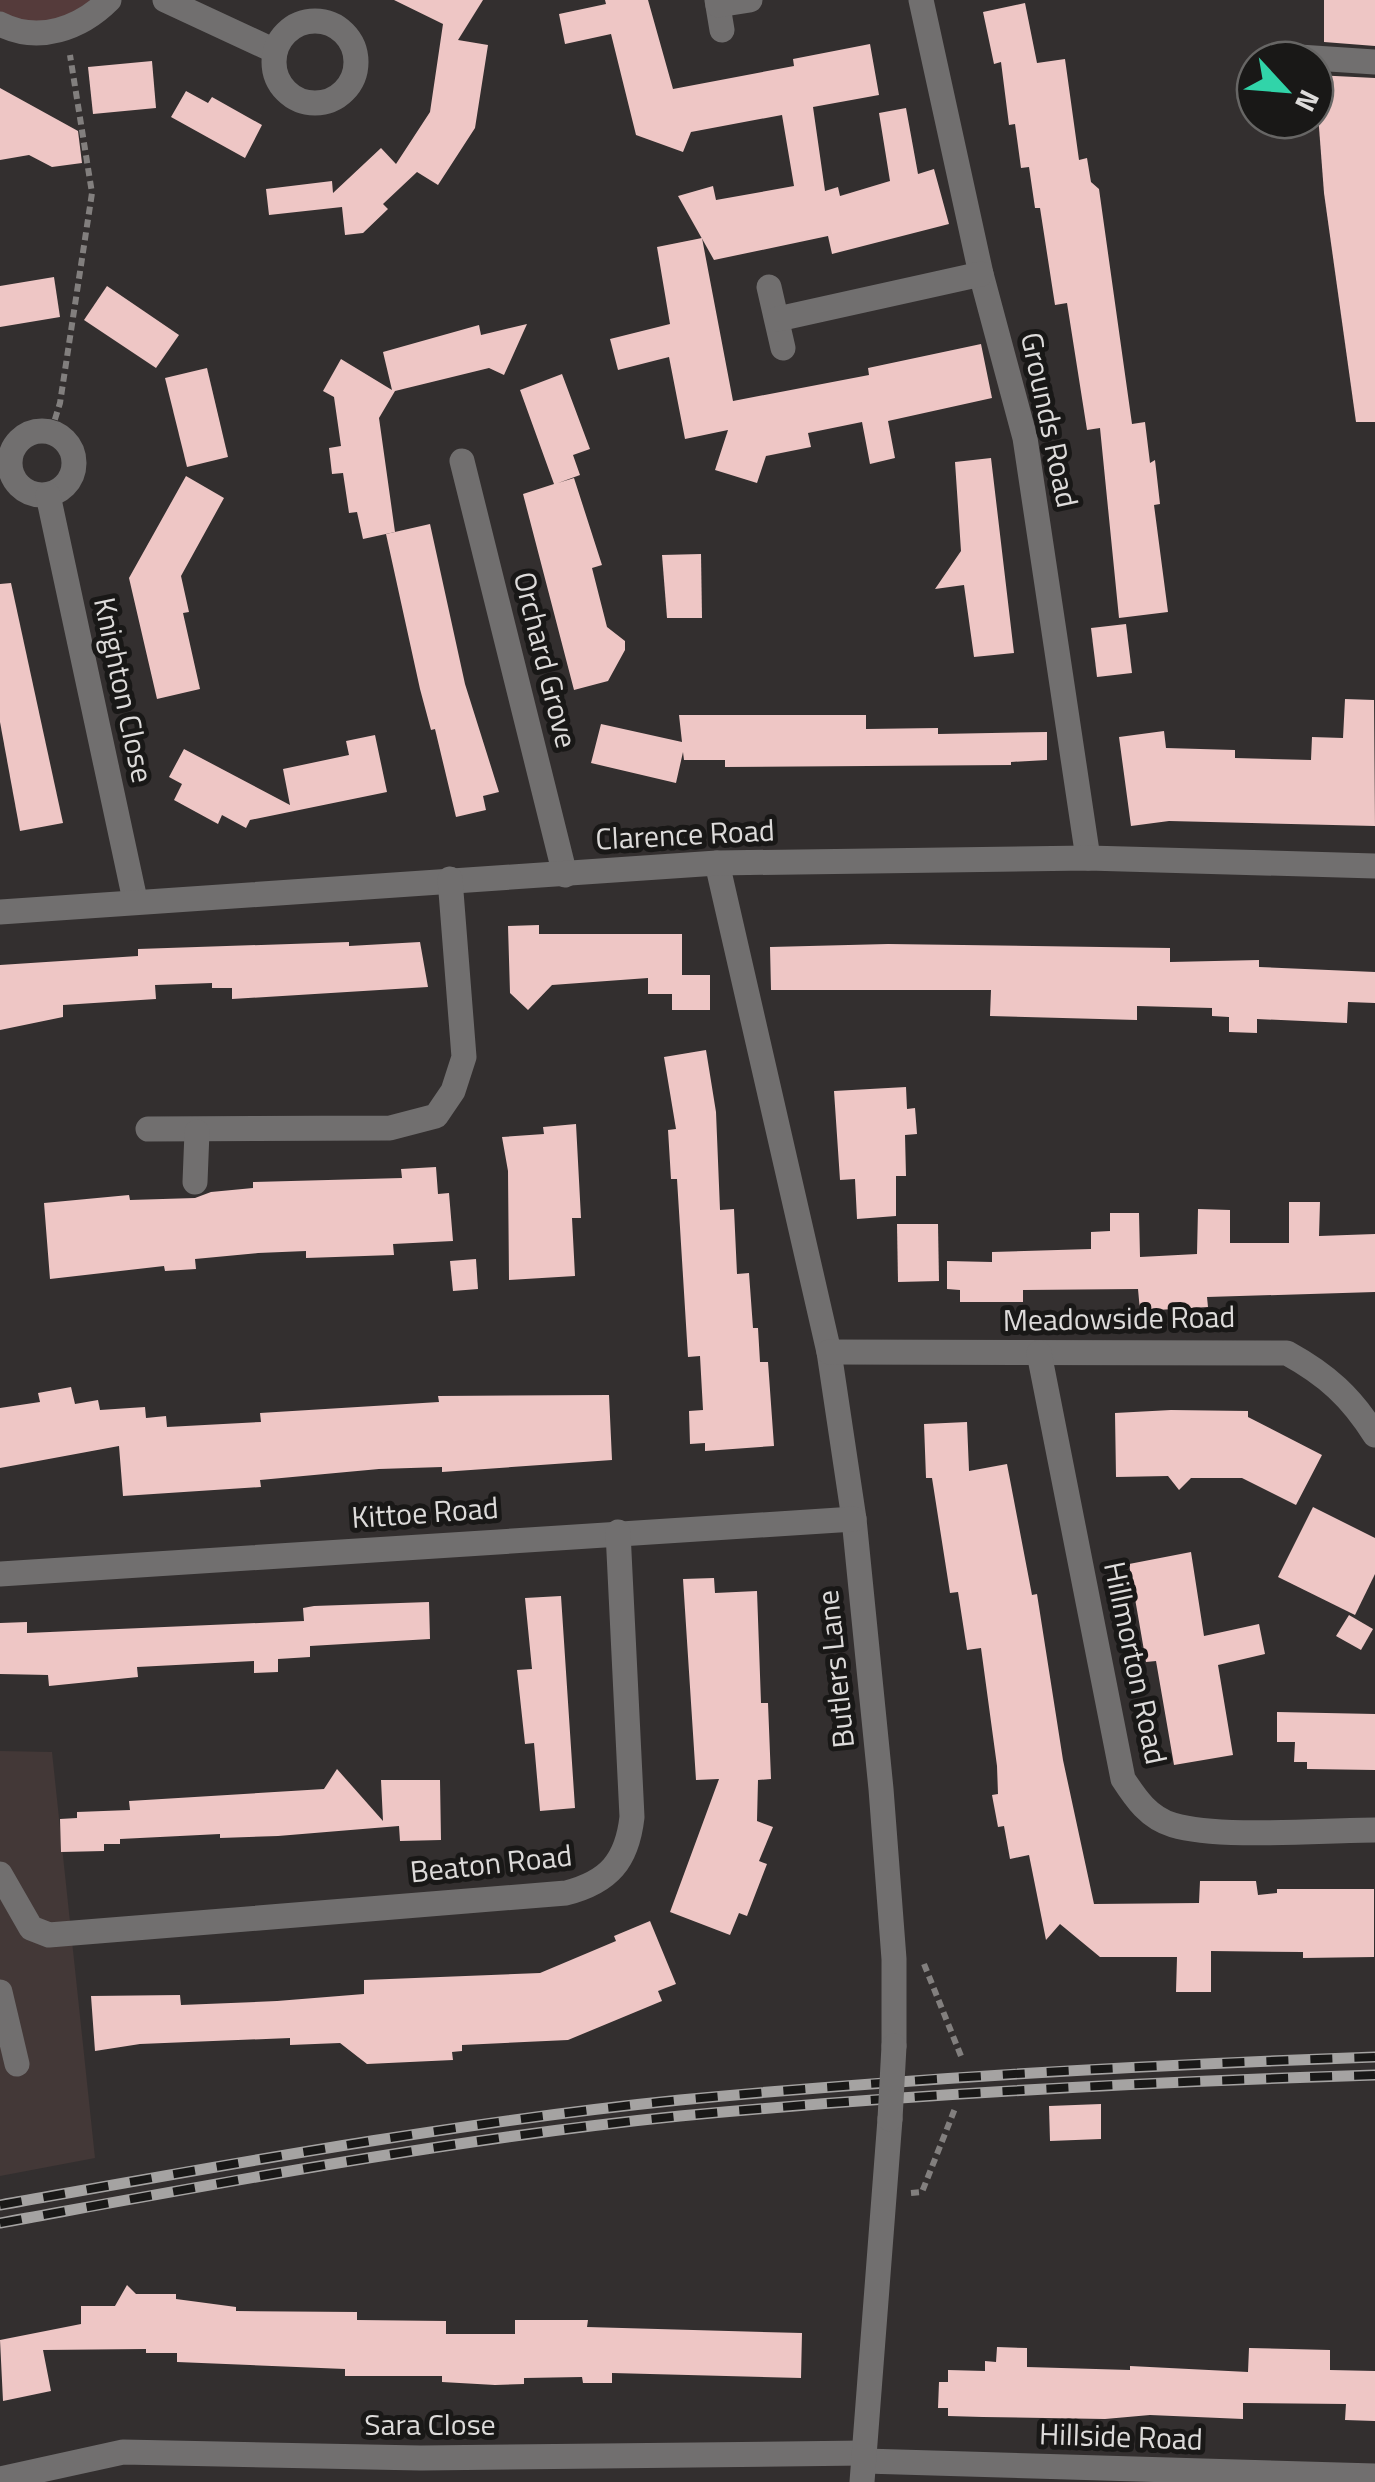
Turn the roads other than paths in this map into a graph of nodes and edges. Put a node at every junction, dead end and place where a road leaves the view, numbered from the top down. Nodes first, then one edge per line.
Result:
1 (110, 0) edge
2 (165, 0) edge
3 (750, 0) edge
4 (921, 0) edge
5 (719, 12) edge
6 (0, 24) edge
7 (275, 51) dead end
8 (1335, 59) edge
9 (1375, 62) edge
10 (981, 274) junction
11 (769, 286) dead end
12 (778, 319) junction
13 (783, 348) dead end
14 (462, 460) dead end
15 (48, 494) junction
16 (1088, 858) junction
17 (717, 863) junction
18 (1375, 866) edge
19 (565, 875) junction
20 (450, 879) junction
21 (136, 900) junction
22 (0, 912) edge
23 (148, 1129) dead end
24 (197, 1132) junction
25 (196, 1182) dead end
26 (829, 1352) junction
27 (1039, 1353) junction
28 (1375, 1435) edge
29 (854, 1520) junction
30 (618, 1532) junction
31 (0, 1574) edge
32 (1375, 1830) edge
33 (3, 1887) edge
34 (0, 1992) edge
35 (16, 2064) dead end
36 (864, 2465) edge
37 (1375, 2476) edge
38 (0, 2479) edge

1 - 6 street
2 - 7 street
3 - 5 street
4 - 10 street, Grounds Road
8 - 9 street
10 - 12 street
10 - 16 street, Grounds Road
11 - 12 street
12 - 13 street
14 - 19 street, Orchard Grove
15 - 15 street
15 - 21 street, Knighton Close
16 - 17 street, Clarence Road
16 - 18 street, Clarence Road
17 - 19 street, Clarence Road
17 - 26 street, Butlers Lane
19 - 20 street, Clarence Road
20 - 21 street, Clarence Road
20 - 24 street
21 - 22 street, Clarence Road
23 - 24 street
24 - 25 street
26 - 27 street, Meadowside Road
26 - 29 street, Butlers Lane
27 - 28 street, Meadowside Road
27 - 32 street, Hillmorton Road
29 - 30 street, Kittoe Road
29 - 36 street, Butlers Lane, bridge
30 - 31 street, Kittoe Road
30 - 33 street, Beaton Road
34 - 35 street
36 - 37 street, Hillside Road
36 - 38 street, Sara Close

